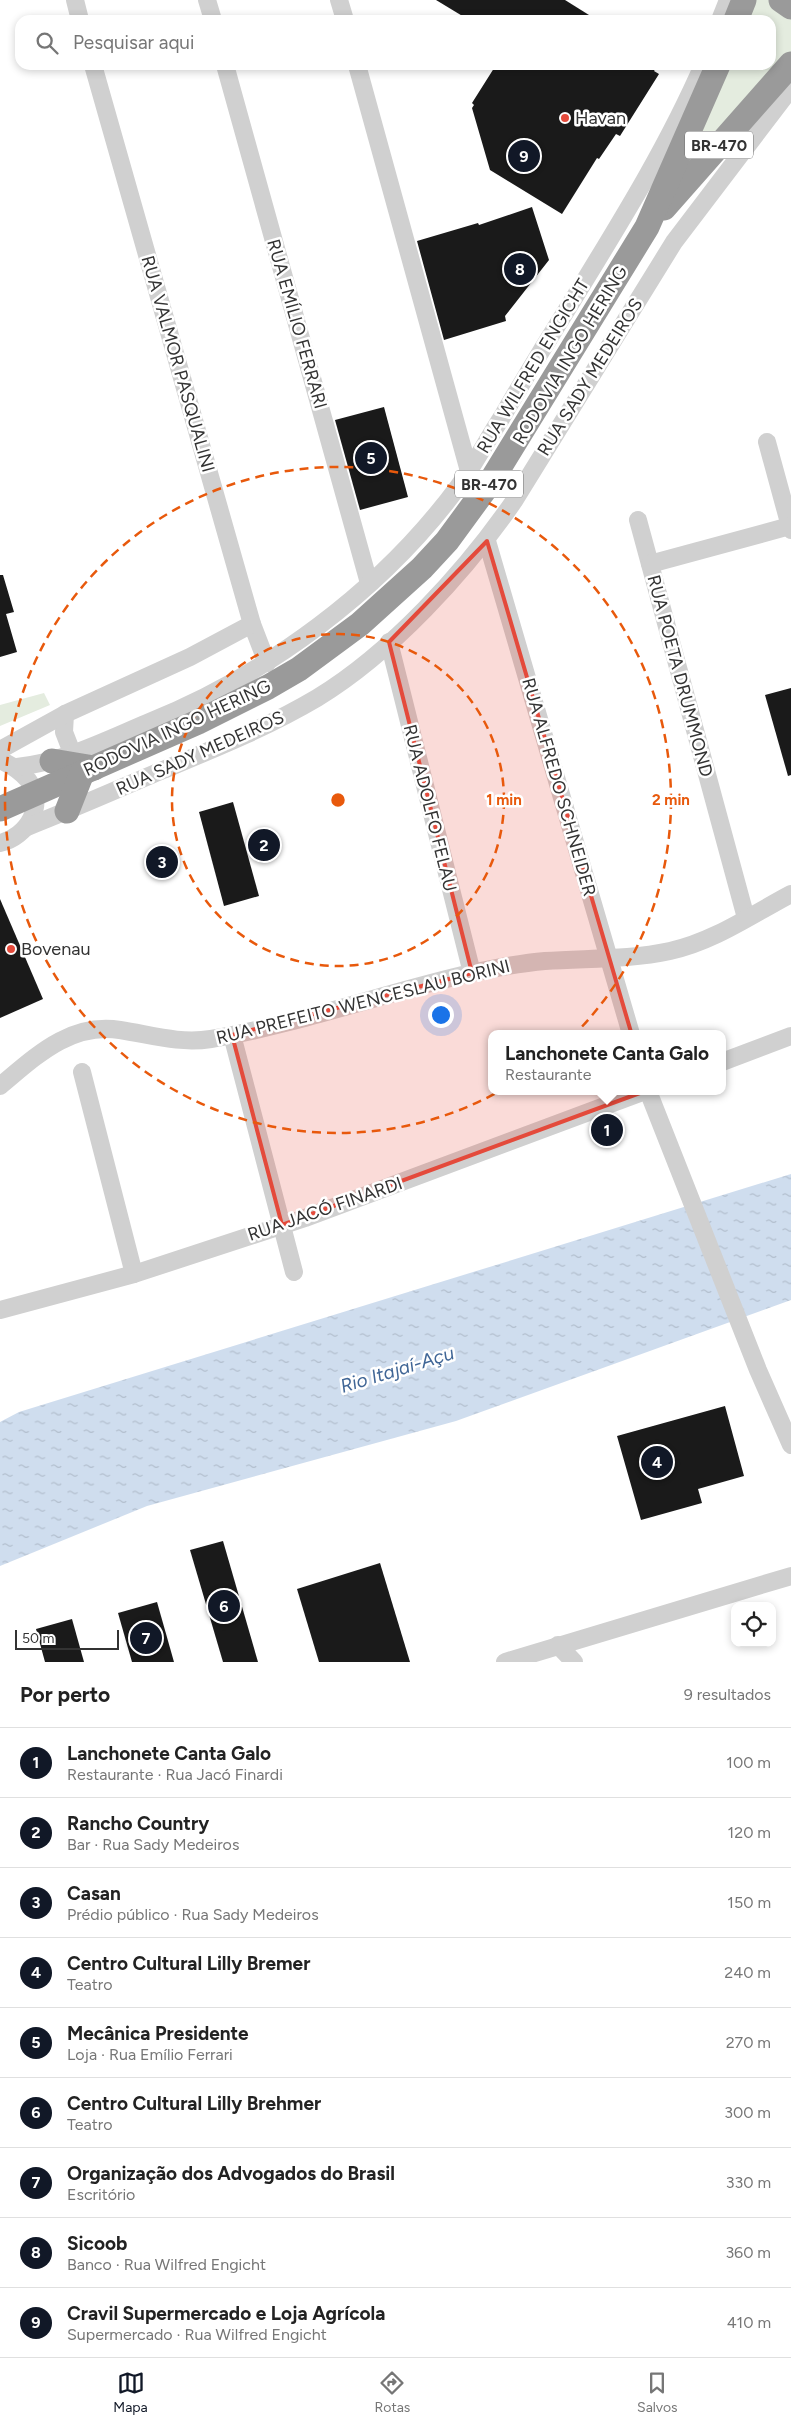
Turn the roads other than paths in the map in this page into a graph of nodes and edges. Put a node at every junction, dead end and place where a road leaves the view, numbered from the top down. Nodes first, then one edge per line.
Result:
1 (75, 0) edge
2 (207, 0) edge
3 (339, 0) edge
4 (728, 0) edge
5 (744, 0) edge
6 (781, 0) edge
7 (791, 7) edge
8 (79, 15) edge
9 (212, 15) edge
10 (344, 15) edge
11 (722, 15) edge
12 (738, 15) edge
13 (791, 64) edge
14 (94, 70) edge
15 (226, 70) edge
16 (358, 70) edge
17 (701, 70) edge
18 (716, 70) edge
19 (791, 88) edge
20 (647, 227) junction
21 (767, 442) dead end
22 (469, 471) junction
23 (638, 520) dead end
24 (790, 528) edge
25 (487, 541) junction
26 (650, 564) junction
27 (369, 583) junction
28 (252, 624) junction
29 (389, 642) junction
30 (267, 662) junction
31 (65, 714) junction
32 (0, 750) edge
33 (0, 760) edge
34 (76, 764) junction
35 (16, 767) junction
36 (35, 794) junction
37 (0, 809) edge
38 (67, 812) junction
39 (28, 827) junction
40 (0, 843) edge
41 (791, 894) edge
42 (746, 918) junction
43 (609, 959) junction
44 (472, 973) junction
45 (630, 1030) edge
46 (232, 1035) junction
47 (791, 1036) edge
48 (726, 1060) edge
49 (82, 1072) dead end
50 (0, 1086) edge
51 (635, 1095) edge
52 (648, 1095) edge
53 (282, 1225) junction
54 (294, 1272) dead end
55 (134, 1274) junction
56 (0, 1310) edge
57 (790, 1439) edge
58 (791, 1576) edge
59 (558, 1645) junction
60 (506, 1662) edge
61 (574, 1662) edge

1 - 8 street
2 - 9 street
3 - 10 street
4 - 11 street
5 - 12 highway
6 - 7 highway
13 - 20 highway, RODOVIA INGO HERING / BR-470
14 - 28 street, RUA VALMOR PASQUALINI
15 - 27 street, RUA EMÍLIO FERRARI
16 - 22 street
17 - 22 street, RUA WILFRED ENGICHT
18 - 20 highway, RODOVIA INGO HERING / BR-470
19 - 25 street, RUA SADY MEDEIROS
20 - 34 highway, RODOVIA INGO HERING / BR-470
21 - 24 street
22 - 27 street, RUA WILFRED ENGICHT
23 - 26 street, RUA POETA DRUMMOND
24 - 26 street
25 - 29 street, RUA SADY MEDEIROS
25 - 43 street, RUA ALFREDO SCHNEIDER
26 - 42 street, RUA POETA DRUMMOND
27 - 30 street, RUA WILFRED ENGICHT
28 - 30 street, RUA VALMOR PASQUALINI
28 - 31 street
29 - 38 street, RUA SADY MEDEIROS
29 - 44 street, RUA ADOLFO FELAU
30 - 34 street, RUA WILFRED ENGICHT
31 - 32 street
31 - 34 street
33 - 35 street
34 - 35 street, RUA WILFRED ENGICHT
34 - 36 highway, RODOVIA INGO HERING / BR-470
34 - 38 highway
35 - 36 street
36 - 37 highway, RODOVIA INGO HERING / BR-470
36 - 39 street
38 - 39 street, RUA SADY MEDEIROS
39 - 40 street, RUA SADY MEDEIROS
41 - 42 street, RUA PREFEITO WENCESLAU BORINI
42 - 43 street, RUA PREFEITO WENCESLAU BORINI
43 - 44 street, RUA PREFEITO WENCESLAU BORINI
43 - 45 street, RUA ALFREDO SCHNEIDER
44 - 46 street, RUA PREFEITO WENCESLAU BORINI
46 - 50 street, RUA PREFEITO WENCESLAU BORINI
46 - 53 street
47 - 48 street
49 - 55 street
51 - 53 street, RUA JACÓ FINARDI
52 - 57 street
53 - 54 street
53 - 55 street, RUA JACÓ FINARDI
55 - 56 street, RUA JACÓ FINARDI
58 - 59 street
59 - 60 street
59 - 61 street

